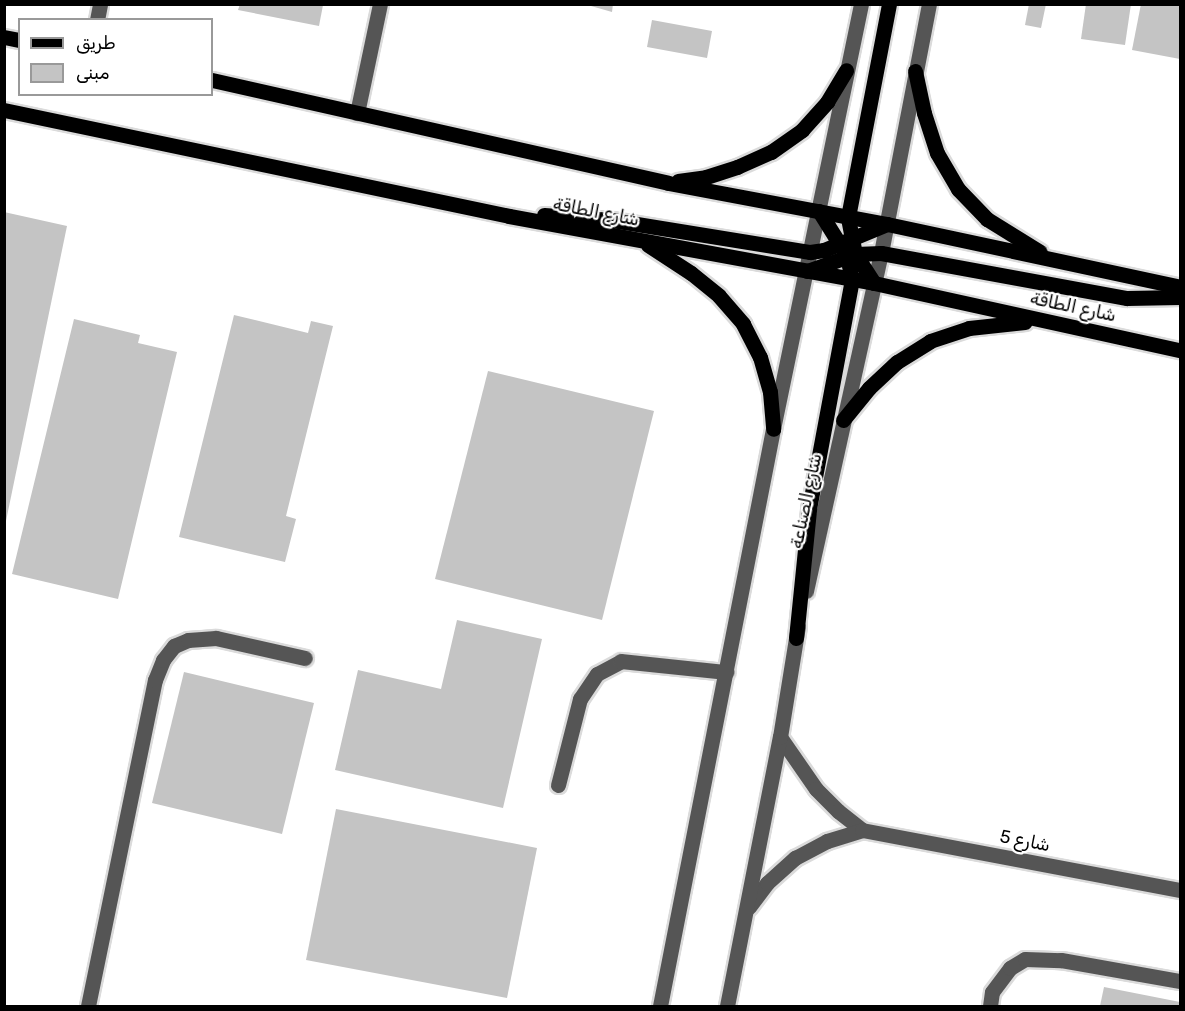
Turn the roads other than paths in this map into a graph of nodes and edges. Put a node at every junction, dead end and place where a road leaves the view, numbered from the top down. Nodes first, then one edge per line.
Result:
1 (380, 4) edge
2 (861, 4) edge
3 (889, 4) edge
4 (929, 4) edge
5 (846, 70) junction
6 (915, 71) junction
7 (213, 80) edge
8 (4, 110) edge
9 (357, 113) junction
10 (668, 183) junction
11 (819, 211) junction
12 (509, 216) junction
13 (848, 217) junction
14 (887, 224) junction
15 (640, 241) junction
16 (848, 248) junction
17 (810, 252) junction
18 (881, 254) junction
19 (1058, 262) junction
20 (806, 272) junction
21 (852, 280) junction
22 (874, 284) junction
23 (1180, 287) edge
24 (1180, 297) edge
25 (1041, 321) junction
26 (1180, 350) edge
27 (843, 420) junction
28 (773, 429) junction
29 (796, 638) junction
30 (305, 658) dead end
31 (726, 672) junction
32 (780, 737) junction
33 (558, 785) dead end
34 (862, 830) junction
35 (1180, 890) edge
36 (746, 912) junction
37 (1180, 981) edge
38 (88, 1006) edge
39 (660, 1006) edge
40 (728, 1006) edge
41 (990, 1006) edge

1 - 9 street
2 - 5 street
3 - 13 main road
4 - 6 street, شارع الصناعة
5 - 10 main road
5 - 11 street
6 - 14 street, شارع الصناعة
6 - 19 main road
7 - 9 main road
8 - 12 main road, شارع الطاقة
9 - 10 main road
10 - 11 main road
11 - 13 main road
11 - 16 main road
11 - 17 street
12 - 15 main road, شارع الطاقة
12 - 17 main road
13 - 14 main road
13 - 16 main road
14 - 16 main road
14 - 18 street, شارع الصناعة
14 - 19 main road
15 - 20 main road, شارع الطاقة
15 - 28 main road
16 - 17 main road
16 - 18 main road
16 - 20 main road
16 - 21 main road
16 - 22 main road
17 - 20 street
18 - 22 street, شارع الصناعة
18 - 24 main road
19 - 23 main road
20 - 21 main road, شارع الطاقة
20 - 28 street
21 - 22 main road, شارع الطاقة
21 - 29 main road
22 - 25 main road, شارع الطاقة
22 - 27 street, شارع الصناعة
25 - 26 main road, شارع الطاقة
25 - 27 main road
27 - 29 street, شارع الصناعة
28 - 31 street
29 - 32 street, شارع الصناعة
30 - 38 street
31 - 33 street
31 - 39 street
32 - 34 street, شارع 5
32 - 36 street, شارع الصناعة
34 - 35 street, شارع 5
34 - 36 street, شارع 5
36 - 40 street, شارع الصناعة
37 - 41 street

